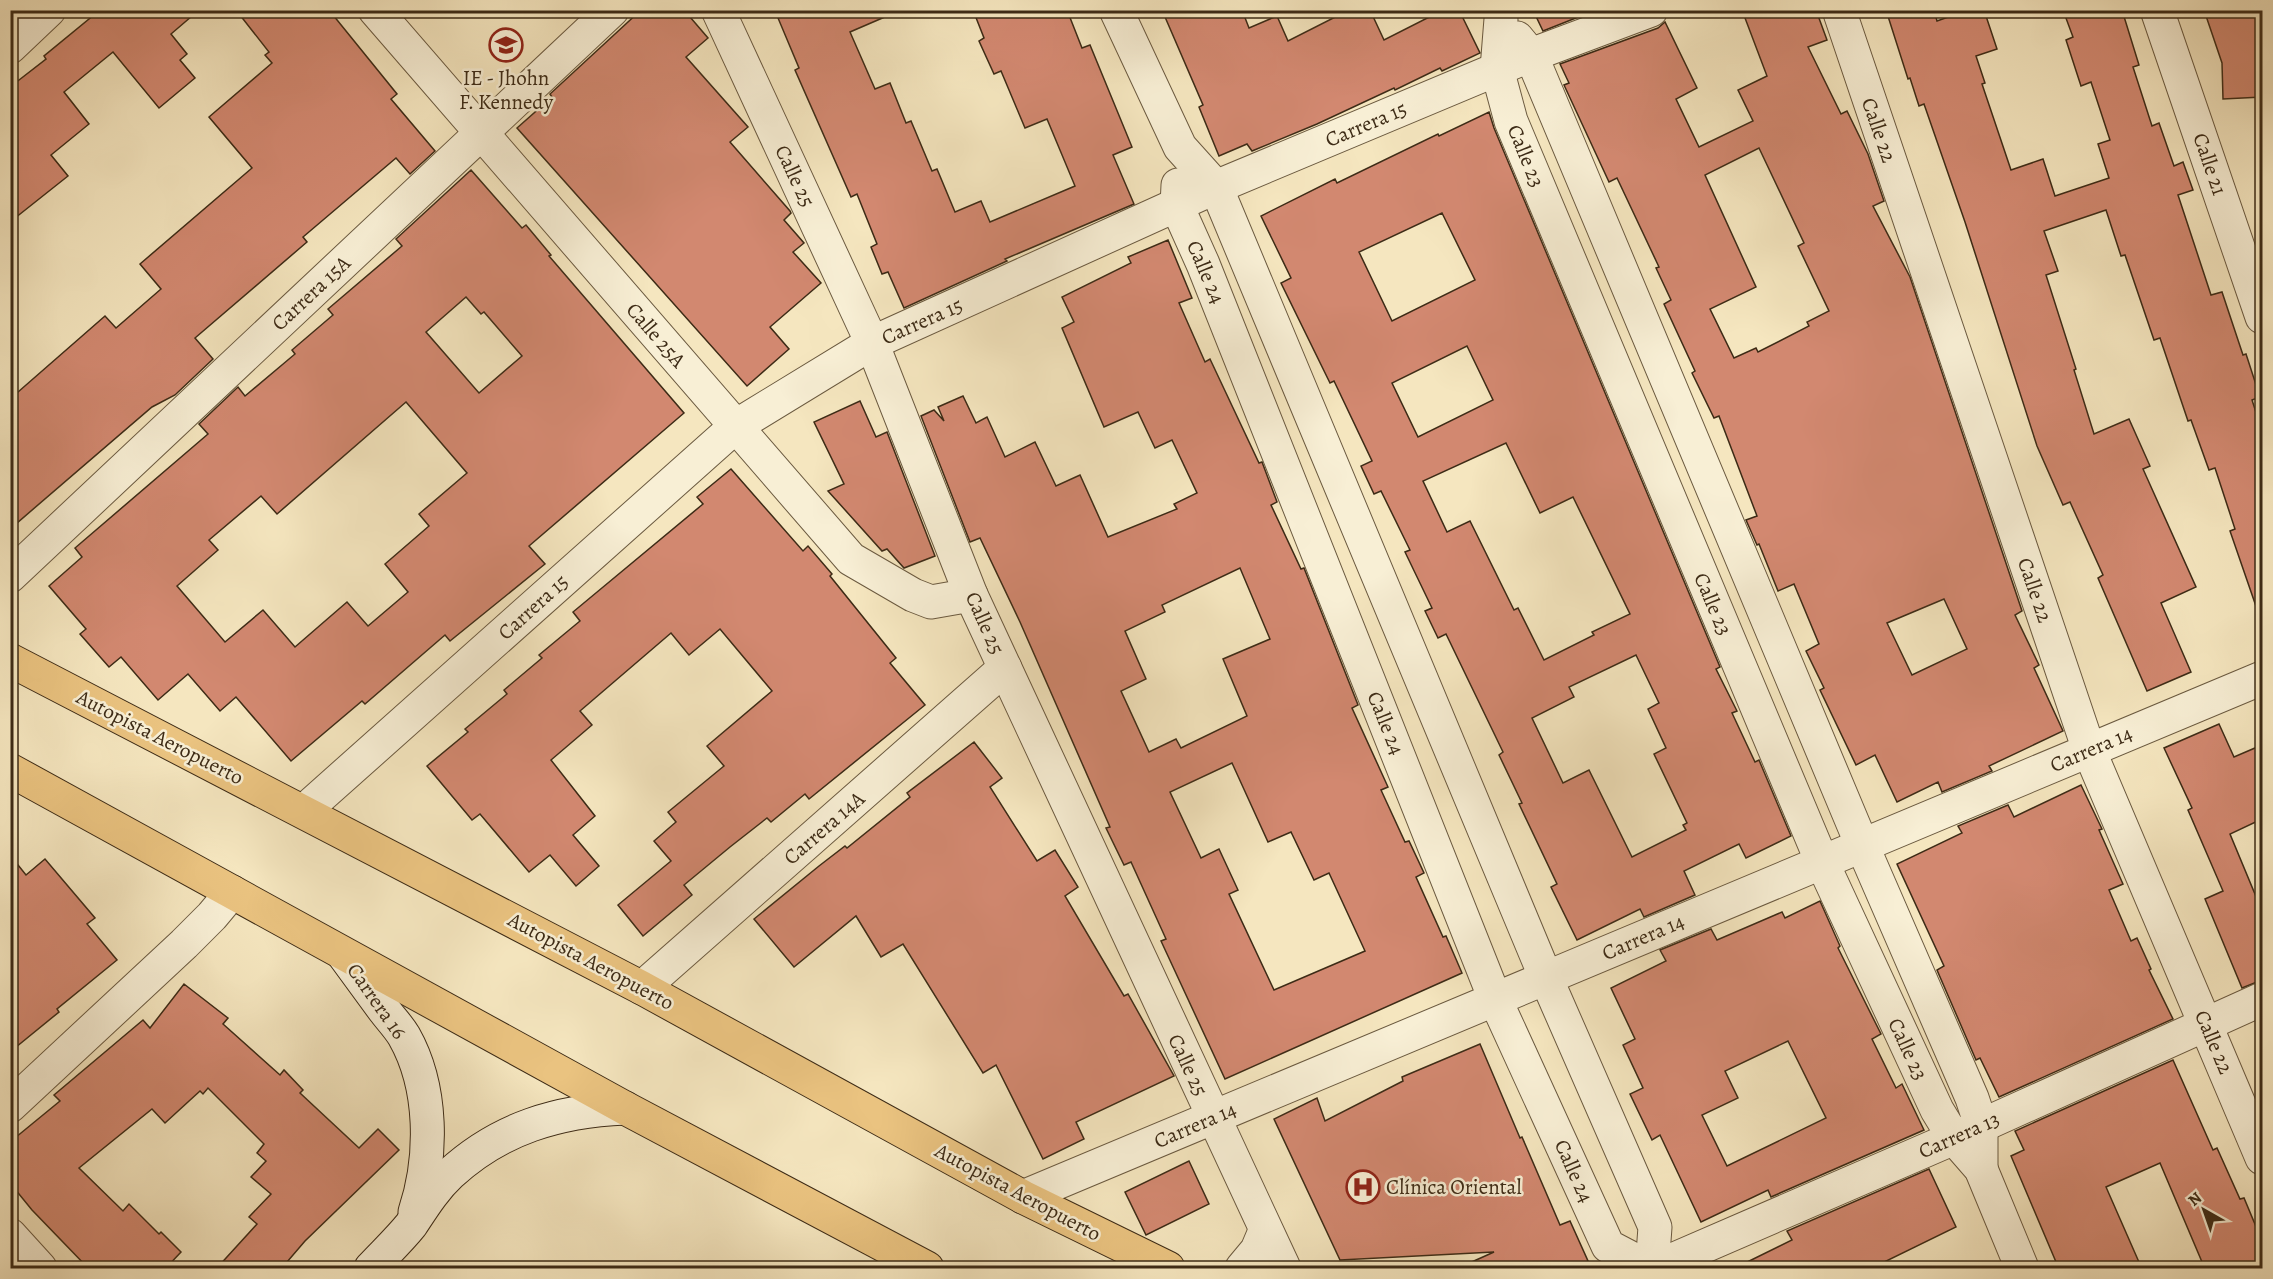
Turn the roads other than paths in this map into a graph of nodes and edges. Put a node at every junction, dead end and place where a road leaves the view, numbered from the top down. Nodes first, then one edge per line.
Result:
1 (49, 10) edge
2 (375, 10) edge
3 (612, 10) edge
4 (718, 10) edge
5 (1116, 10) edge
6 (1651, 10) edge
7 (1839, 10) edge
8 (2157, 10) edge
9 (1499, 15) edge
10 (10, 47) edge
11 (1531, 55) junction
12 (1497, 69) junction
13 (482, 132) junction
14 (1180, 147) junction
15 (1216, 187) junction
16 (1177, 206) junction
17 (2262, 317) edge
18 (872, 343) junction
19 (736, 426) junction
20 (10, 576) edge
21 (971, 595) junction
22 (10, 660) edge
23 (1005, 668) junction
24 (2262, 678) edge
25 (2090, 750) junction
26 (10, 770) edge
27 (304, 811) junction
28 (1862, 845) junction
29 (1822, 862) junction
30 (232, 892) junction
31 (342, 954) junction
32 (1546, 978) junction
33 (642, 988) junction
34 (1495, 999) junction
35 (2262, 999) edge
36 (2206, 1023) junction
37 (10, 1106) edge
38 (625, 1108) junction
39 (1212, 1118) junction
40 (1967, 1132) junction
41 (2262, 1158) edge
42 (1023, 1197) junction
43 (410, 1225) junction
44 (1265, 1231) junction
45 (10, 1235) edge
46 (40, 1269) edge
47 (371, 1269) edge
48 (927, 1269) edge
49 (1168, 1269) edge
50 (1242, 1269) edge
51 (1284, 1269) edge
52 (1652, 1269) edge
53 (2022, 1269) edge

1 - 10 street
2 - 13 street, Calle 25A
3 - 13 street, Carrera 15A
4 - 18 street, Calle 25
5 - 14 street, Calle 24
6 - 11 street, Carrera 15
7 - 25 street, Calle 22
8 - 17 street, Calle 21
9 - 11 street, Calle 23
9 - 12 street, Calle 23
11 - 12 street, Carrera 15
11 - 28 street, Calle 23
12 - 15 street, Carrera 15
12 - 29 street, Calle 23
13 - 19 street, Calle 25A
13 - 20 street, Carrera 15A
14 - 15 street, Calle 24
14 - 16 street, Calle 24
15 - 16 street, Carrera 15
15 - 32 street, Calle 24
16 - 18 street, Carrera 15
16 - 34 street, Calle 24
18 - 19 street, Carrera 15
18 - 21 street, Calle 25
19 - 21 street, Calle 25A
19 - 27 street, Carrera 15
21 - 23 street, Calle 25
22 - 27 highway, Autopista Aeropuerto
23 - 33 street, Carrera 14A
23 - 39 street, Calle 25
24 - 25 street, Carrera 14
25 - 28 street, Carrera 14
25 - 36 street, Calle 22
26 - 30 highway
27 - 33 highway, Autopista Aeropuerto
28 - 29 street, Carrera 14
28 - 40 street, Calle 23
29 - 32 street, Carrera 14
29 - 40 street, Calle 23
30 - 31 highway
30 - 37 street
31 - 38 highway
31 - 43 street, Carrera 16
32 - 34 street, Carrera 14
32 - 52 street, Calle 24
33 - 42 highway, Autopista Aeropuerto
34 - 39 street, Carrera 14
34 - 52 street, Calle 24
35 - 36 street, Carrera 13
36 - 40 street, Carrera 13
36 - 41 street, Calle 22
38 - 43 street, Carrera 16
38 - 48 highway
39 - 42 street, Carrera 14
39 - 44 street, Calle 25
40 - 52 street, Carrera 13
40 - 53 street, Calle 23
42 - 49 highway, Autopista Aeropuerto
43 - 47 street, Carrera 16
44 - 50 street
44 - 51 street, Calle 25
45 - 46 street

